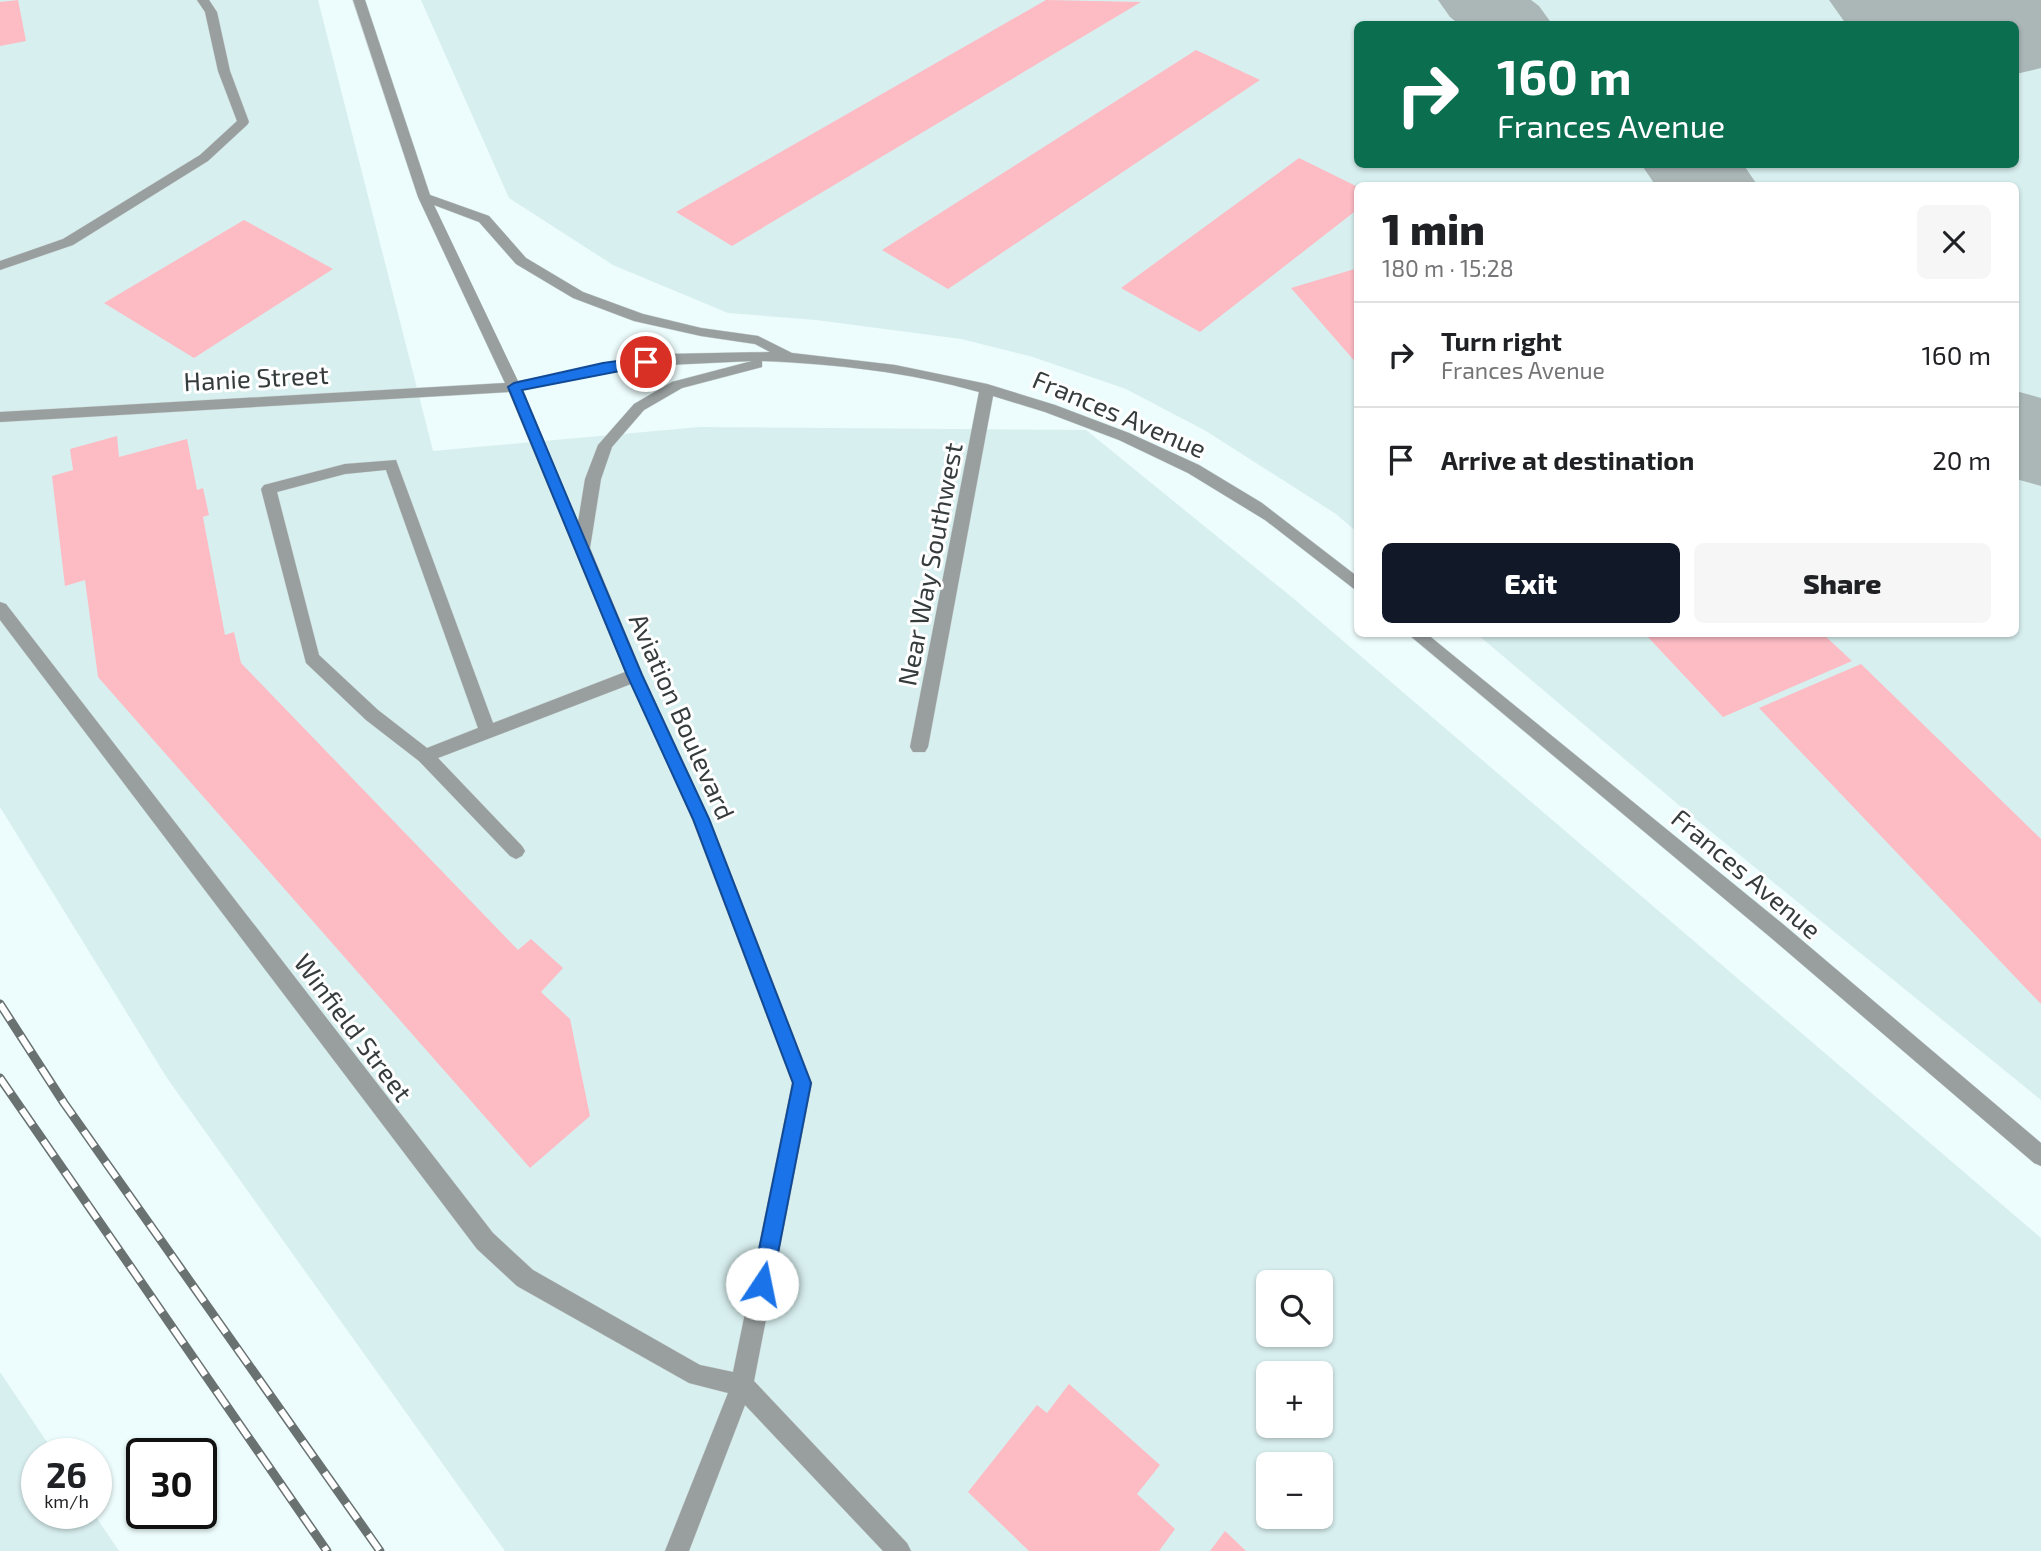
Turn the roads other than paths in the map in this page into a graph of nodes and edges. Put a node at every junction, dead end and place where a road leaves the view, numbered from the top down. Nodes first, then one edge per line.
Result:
1 (203, 0) edge
2 (359, 0) edge
3 (424, 197) junction
4 (0, 266) edge
5 (789, 358) junction
6 (514, 387) junction
7 (987, 389) junction
8 (0, 416) edge
9 (582, 548) junction
10 (1354, 583) edge
11 (0, 608) edge
12 (1420, 637) edge
13 (635, 675) junction
14 (488, 732) junction
15 (919, 747) dead end
16 (425, 756) junction
17 (516, 851) dead end
18 (2041, 1156) edge
19 (742, 1385) junction
20 (677, 1551) edge
21 (899, 1551) edge

1 - 4 street
2 - 3 street, Aviation Boulevard
3 - 5 street, Frances Avenue
3 - 6 street, Aviation Boulevard
5 - 6 street, Frances Avenue
5 - 7 street, Frances Avenue
5 - 9 street, Frances Avenue
6 - 8 street, Hanie Street
6 - 9 street, Aviation Boulevard
7 - 10 street, Frances Avenue
7 - 15 street, Near Way Southwest
9 - 13 street, Aviation Boulevard
11 - 19 street, Winfield Street
12 - 18 street, Frances Avenue
13 - 14 street
13 - 19 street, Aviation Boulevard
14 - 16 street
14 - 16 street
16 - 17 street
19 - 20 street, Aviation Boulevard
19 - 21 street

